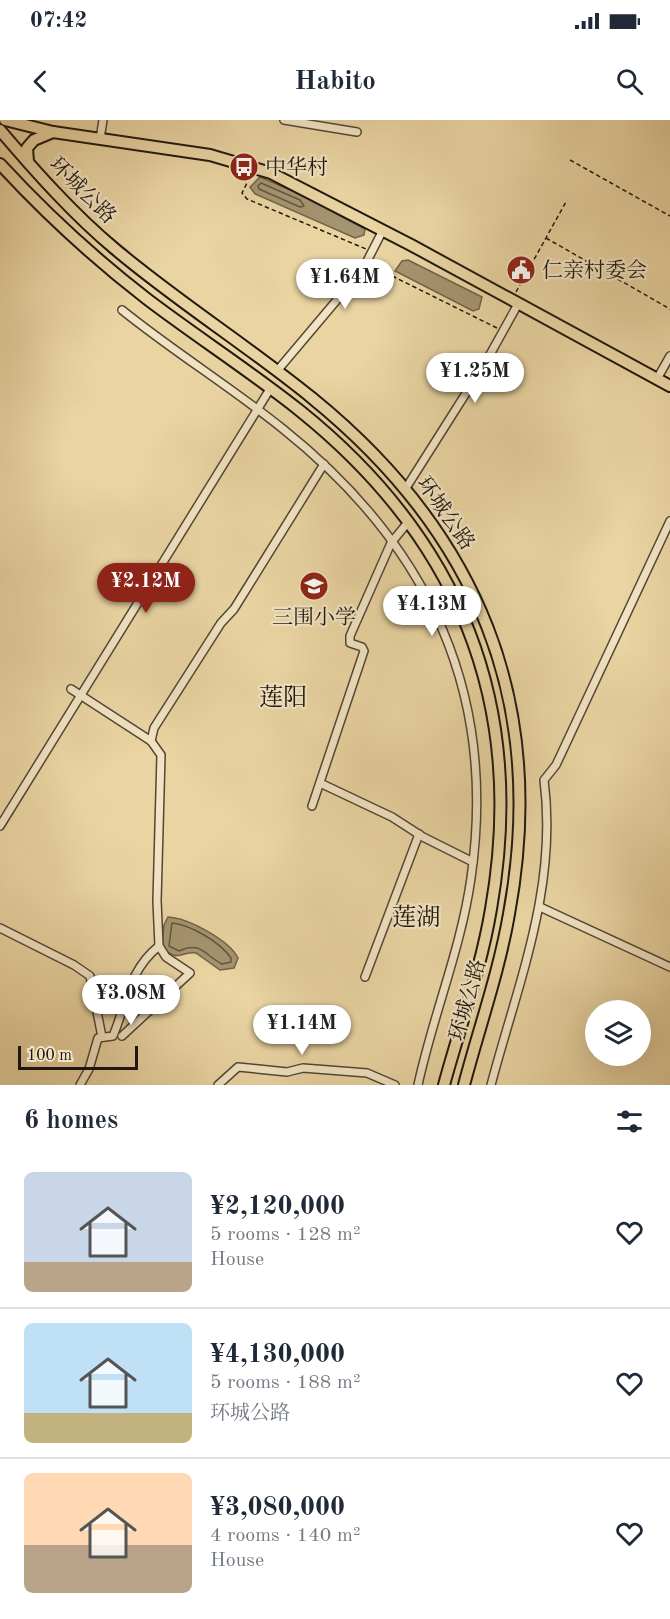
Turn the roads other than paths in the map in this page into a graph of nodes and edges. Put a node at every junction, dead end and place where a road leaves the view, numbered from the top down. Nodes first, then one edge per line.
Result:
1 (5, 120) edge
2 (103, 120) edge
3 (284, 120) edge
4 (0, 130) edge
5 (53, 132) junction
6 (357, 132) dead end
7 (100, 139) junction
8 (28, 162) junction
9 (0, 164) edge
10 (383, 230) junction
11 (515, 302) junction
12 (122, 310) dead end
13 (194, 311) junction
14 (183, 326) junction
15 (670, 356) edge
16 (277, 371) junction
17 (657, 379) junction
18 (670, 386) edge
19 (270, 388) junction
20 (257, 409) junction
21 (324, 464) junction
22 (406, 488) junction
23 (409, 521) junction
24 (670, 521) edge
25 (393, 540) junction
26 (71, 689) dead end
27 (81, 695) junction
28 (151, 741) junction
29 (320, 783) junction
30 (312, 806) dead end
31 (0, 826) edge
32 (419, 834) junction
33 (473, 862) junction
34 (540, 907) junction
35 (0, 928) edge
36 (159, 946) junction
37 (670, 967) edge
38 (365, 977) dead end
39 (122, 1036) dead end
40 (102, 1037) junction
41 (80, 1085) edge
42 (218, 1085) edge
43 (395, 1085) edge
44 (418, 1085) edge
45 (444, 1085) edge
46 (464, 1085) edge
47 (491, 1085) edge

1 - 5 main road
2 - 7 street
3 - 6 street
4 - 8 main road, 环城公路
5 - 7 main road
5 - 8 main road
7 - 10 main road
8 - 13 main road, 环城公路
9 - 14 main road, 环城公路
10 - 11 main road
10 - 16 street
11 - 17 main road
11 - 22 street
12 - 20 street
13 - 14 main road
13 - 16 main road, 环城公路
14 - 19 main road, 环城公路
15 - 17 street
16 - 22 main road, 环城公路
17 - 18 main road
19 - 20 street
19 - 23 main road, 环城公路
20 - 21 street
20 - 27 street
21 - 25 street
21 - 28 street
22 - 46 main road, 环城公路
23 - 25 street
23 - 45 main road, 环城公路
24 - 34 street
25 - 29 street
25 - 33 street
26 - 27 street
27 - 28 street
27 - 31 street
28 - 36 street
29 - 30 street
29 - 32 street
32 - 33 street
32 - 38 street
33 - 44 street
34 - 37 street
34 - 47 street
35 - 40 street
36 - 39 street
36 - 40 street
40 - 41 street
42 - 43 street

